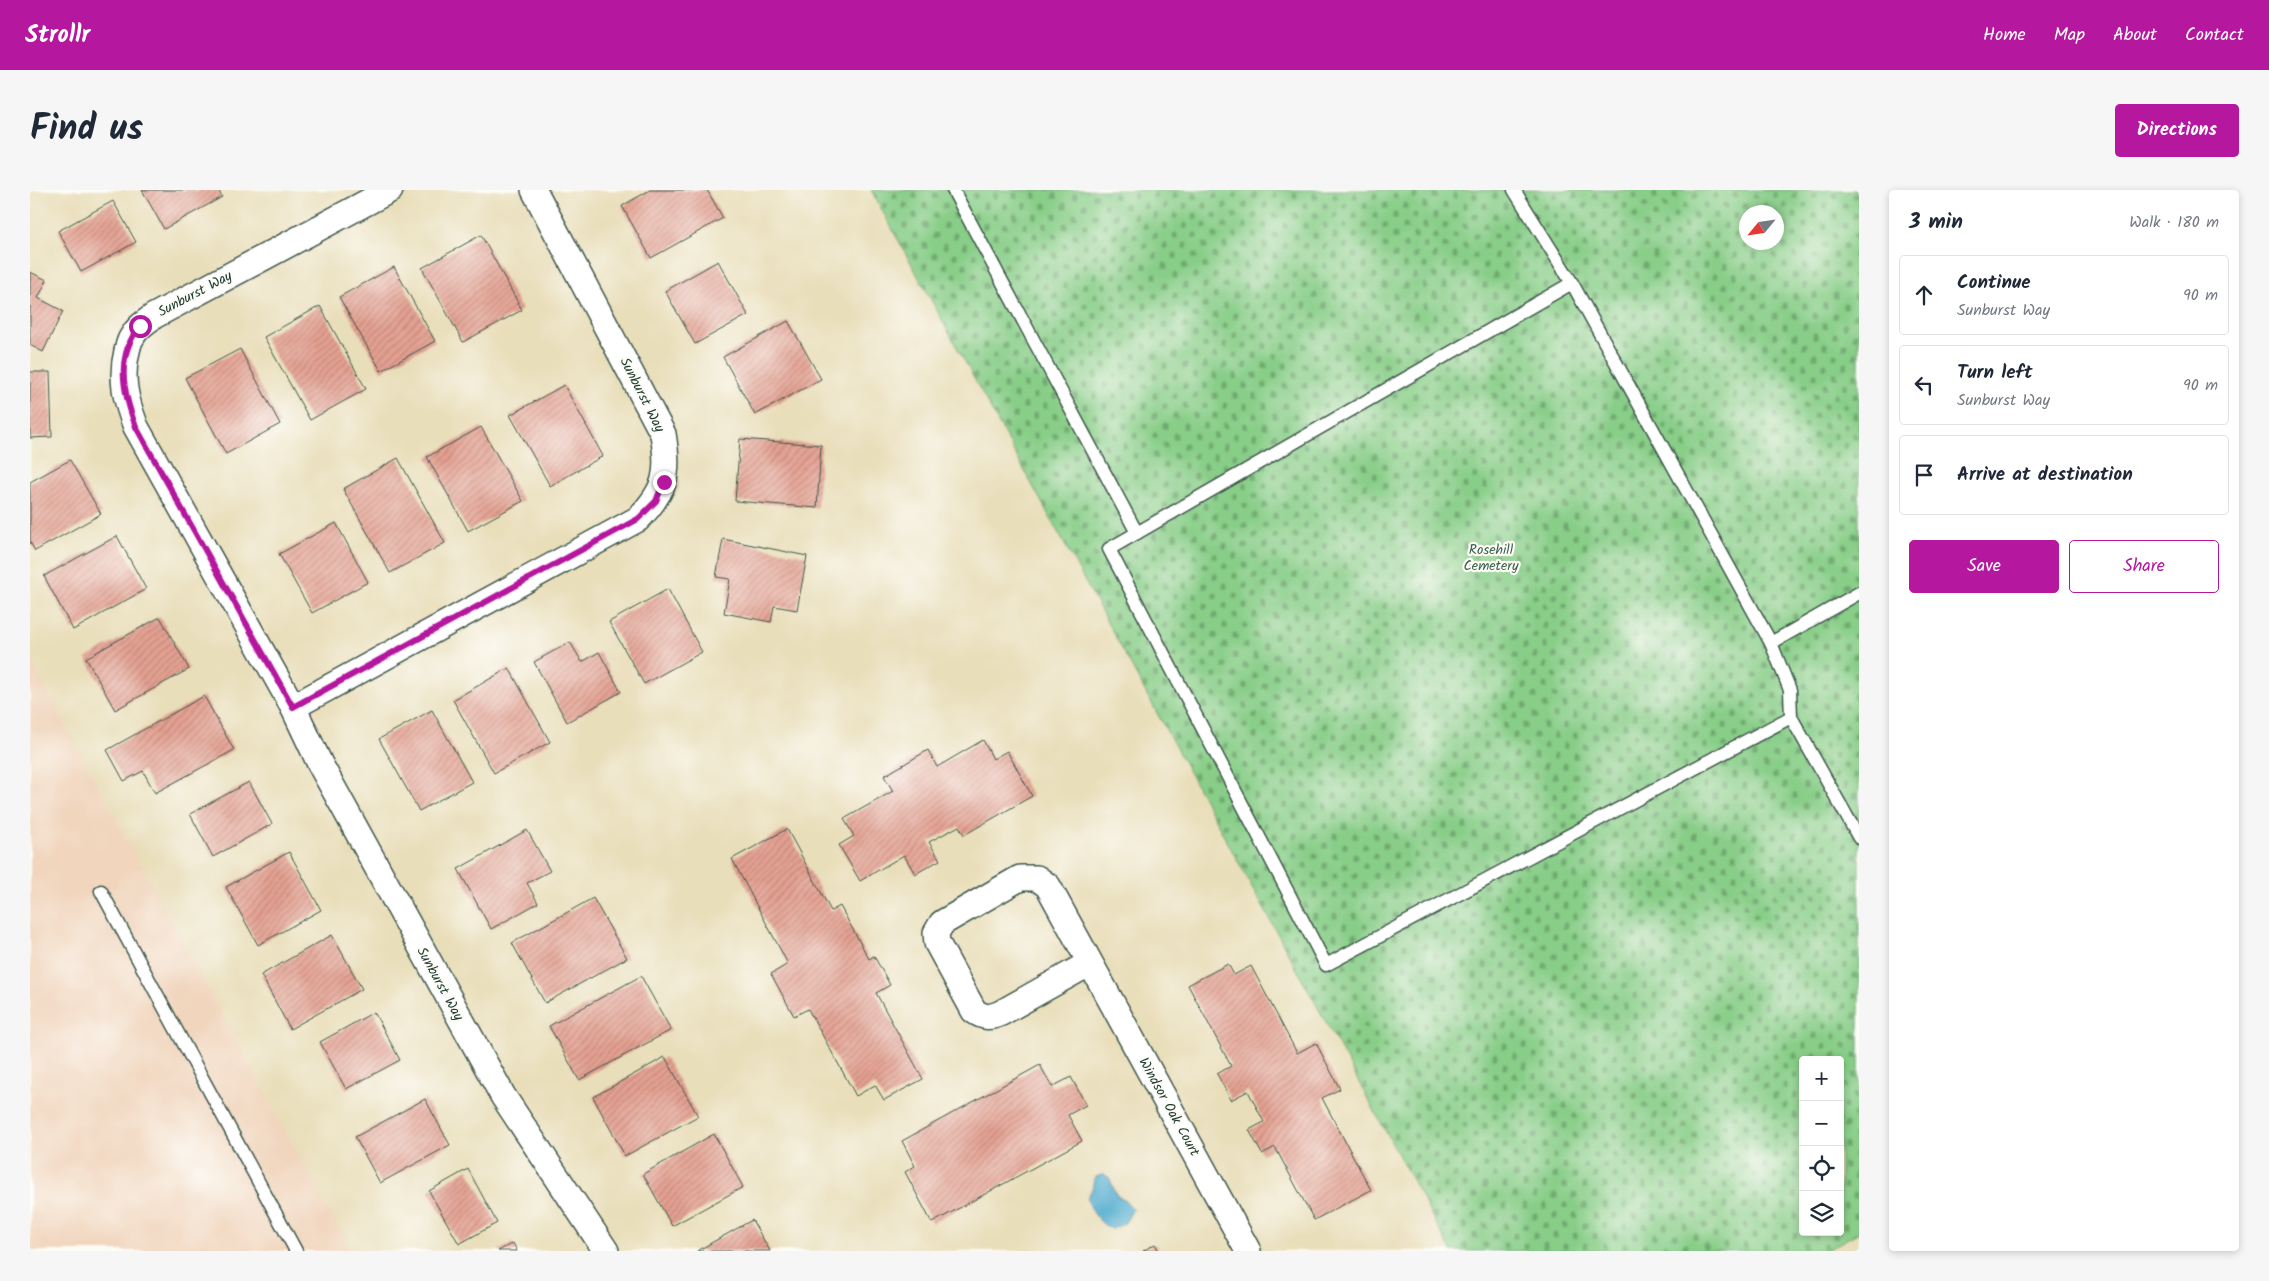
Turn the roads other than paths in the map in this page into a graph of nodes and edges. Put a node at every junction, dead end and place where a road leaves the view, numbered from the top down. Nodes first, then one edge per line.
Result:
1 (390, 190) edge
2 (534, 190) edge
3 (953, 190) edge
4 (1518, 191) edge
5 (1572, 283) junction
6 (1137, 533) junction
7 (1859, 593) edge
8 (1771, 643) junction
9 (293, 707) junction
10 (1791, 717) junction
11 (1859, 838) edge
12 (101, 890) dead end
13 (1090, 963) junction
14 (296, 1251) edge
15 (606, 1251) edge
16 (1248, 1251) edge

1 - 9 street, Sunburst Way
2 - 9 street, Sunburst Way
3 - 6 lane
4 - 5 lane
5 - 6 lane
5 - 8 lane
6 - 10 lane
7 - 8 lane
8 - 10 lane
9 - 15 street, Sunburst Way
10 - 11 lane
12 - 14 lane
13 - 13 street, Windsor Oak Court
13 - 16 street, Windsor Oak Court

